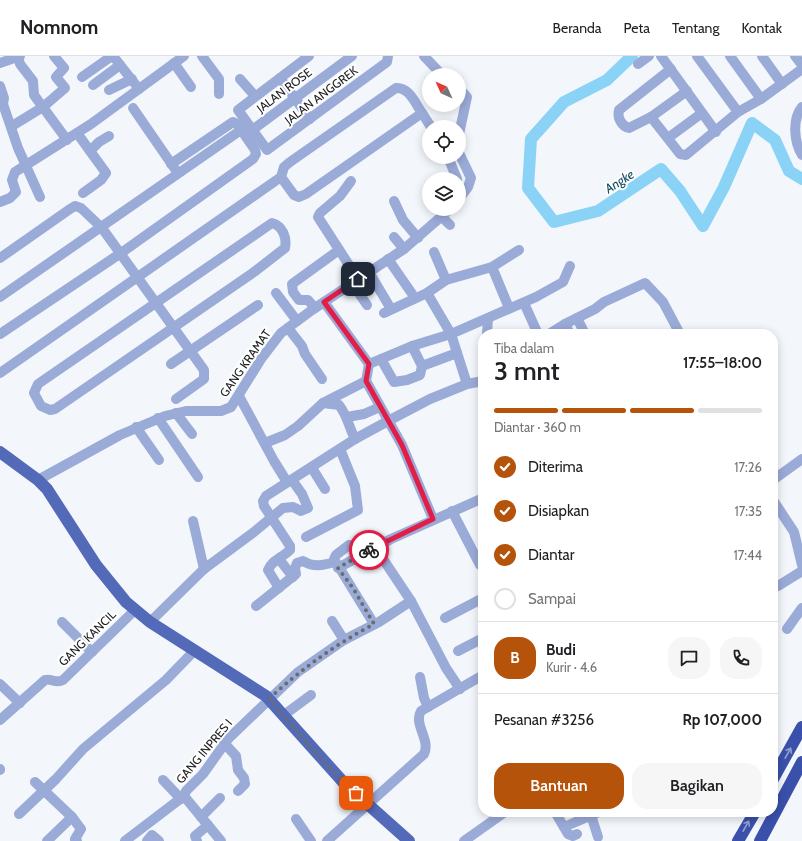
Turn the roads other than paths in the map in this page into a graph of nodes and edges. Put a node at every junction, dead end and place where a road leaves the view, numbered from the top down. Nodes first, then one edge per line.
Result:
1 (54, 56) edge
2 (112, 56) edge
3 (184, 56) edge
4 (202, 56) edge
5 (309, 56) edge
6 (352, 56) edge
7 (424, 56) edge
8 (649, 56) edge
9 (661, 56) edge
10 (697, 56) edge
11 (730, 56) edge
12 (762, 56) edge
13 (795, 56) edge
14 (389, 58) edge
15 (11, 59) edge
16 (174, 63) junction
17 (638, 64) dead end
18 (120, 65) junction
19 (802, 66) edge
20 (435, 68) edge
21 (671, 69) junction
22 (802, 69) edge
23 (82, 77) dead end
24 (280, 78) junction
25 (132, 79) junction
26 (240, 79) dead end
27 (782, 84) junction
28 (93, 85) dead end
29 (0, 86) edge
30 (191, 87) dead end
31 (139, 89) junction
32 (109, 90) dead end
33 (687, 91) junction
34 (219, 94) dead end
35 (255, 96) junction
36 (295, 98) junction
37 (761, 99) junction
38 (1, 105) edge
39 (802, 106) edge
40 (43, 107) junction
41 (133, 108) dead end
42 (738, 112) junction
43 (422, 113) junction
44 (702, 113) junction
45 (651, 117) junction
46 (310, 119) junction
47 (426, 120) edge
48 (12, 126) junction
49 (246, 130) junction
50 (716, 132) junction
51 (77, 133) junction
52 (109, 136) dead end
53 (799, 137) edge
54 (668, 138) junction
55 (67, 140) junction
56 (90, 151) junction
57 (802, 155) edge
58 (171, 164) junction
59 (465, 164) edge
60 (25, 166) junction
61 (178, 174) junction
62 (281, 177) junction
63 (351, 181) dead end
64 (466, 188) edge
65 (83, 193) dead end
66 (40, 198) dead end
67 (394, 201) dead end
68 (0, 202) edge
69 (442, 217) joint
70 (450, 225) dead end
71 (102, 228) junction
72 (394, 237) dead end
73 (418, 238) junction
74 (404, 249) junction
75 (339, 250) junction
76 (519, 250) dead end
77 (434, 252) dead end
78 (120, 253) junction
79 (0, 258) edge
80 (388, 259) junction
81 (570, 266) dead end
82 (492, 267) junction
83 (369, 272) junction
84 (138, 277) junction
85 (446, 280) junction
86 (355, 281) junction
87 (276, 293) dead end
88 (427, 293) junction
89 (0, 298) edge
90 (415, 298) junction
91 (524, 303) junction
92 (157, 304) junction
93 (258, 305) dead end
94 (320, 305) junction
95 (367, 305) dead end
96 (509, 308) junction
97 (488, 318) junction
98 (577, 318) junction
99 (296, 321) junction
100 (565, 324) junction
101 (174, 327) junction
102 (288, 328) junction
103 (487, 329) edge
104 (536, 329) edge
105 (557, 329) edge
106 (568, 329) edge
107 (582, 329) edge
108 (677, 329) edge
109 (0, 334) edge
110 (450, 334) junction
111 (412, 346) junction
112 (191, 351) junction
113 (457, 353) junction
114 (381, 359) junction
115 (171, 364) dead end
116 (369, 364) junction
117 (422, 366) junction
118 (0, 373) edge
119 (322, 379) dead end
120 (366, 381) junction
121 (478, 383) edge
122 (467, 384) junction
123 (239, 396) junction
124 (176, 399) dead end
125 (324, 403) junction
126 (380, 407) junction
127 (176, 413) junction
128 (347, 417) junction
129 (158, 418) junction
130 (388, 420) junction
131 (136, 427) junction
132 (192, 434) dead end
133 (355, 439) junction
134 (265, 443) junction
135 (340, 449) junction
136 (0, 452) edge
137 (802, 459) edge
138 (159, 460) dead end
139 (312, 468) junction
140 (778, 476) edge
141 (198, 477) dead end
142 (38, 480) junction
143 (289, 481) junction
144 (326, 489) dead end
145 (478, 500) edge
146 (778, 508) edge
147 (452, 511) junction
148 (271, 517) junction
149 (433, 519) junction
150 (193, 522) dead end
151 (306, 536) dead end
152 (349, 545) dead end
153 (800, 545) edge
154 (375, 547) junction
155 (279, 559) junction
156 (478, 560) edge
157 (337, 565) junction
158 (802, 565) edge
159 (204, 569) junction
160 (802, 571) edge
161 (293, 577) junction
162 (778, 586) dead end
163 (279, 588) junction
164 (411, 601) junction
165 (478, 601) edge
166 (256, 606) dead end
167 (802, 608) edge
168 (135, 610) junction
169 (445, 618) dead end
170 (332, 621) dead end
171 (62, 622) dead end
172 (150, 622) junction
173 (374, 624) junction
174 (786, 629) dead end
175 (344, 640) junction
176 (478, 641) edge
177 (195, 650) junction
178 (458, 651) dead end
179 (92, 652) junction
180 (420, 676) dead end
181 (478, 678) edge
182 (0, 684) edge
183 (460, 689) junction
184 (311, 695) dead end
185 (269, 699) junction
186 (20, 702) junction
187 (428, 707) junction
188 (284, 715) junction
189 (0, 720) edge
190 (802, 727) edge
191 (224, 743) junction
192 (802, 762) edge
193 (778, 770) edge
194 (163, 780) dead end
195 (35, 782) dead end
196 (238, 790) dead end
197 (43, 791) junction
198 (182, 797) junction
199 (220, 798) dead end
200 (367, 804) junction
201 (778, 807) edge
202 (19, 814) dead end
203 (72, 817) junction
204 (498, 817) edge
205 (558, 817) edge
206 (585, 817) edge
207 (595, 817) edge
208 (751, 817) edge
209 (773, 817) edge
210 (296, 819) dead end
211 (204, 821) junction
212 (564, 827) junction
213 (577, 834) dead end
214 (598, 837) dead end
215 (47, 841) edge
216 (77, 841) edge
217 (125, 841) edge
218 (147, 841) edge
219 (159, 841) edge
220 (197, 841) edge
221 (221, 841) edge
222 (311, 841) edge
223 (327, 841) edge
224 (409, 841) edge
225 (464, 841) edge
226 (738, 841) edge
227 (760, 841) edge

1 - 40 street
2 - 18 street
2 - 23 street
3 - 16 street
4 - 34 street
5 - 24 street
6 - 36 street, JALAN ROSE
7 - 20 street
8 - 17 street
9 - 21 street
10 - 42 street
11 - 37 street
12 - 27 street
13 - 19 street
14 - 46 street, JALAN ANGGREK
15 - 40 street
16 - 30 street
16 - 31 street
18 - 25 street
18 - 28 street
21 - 33 street
21 - 45 street
22 - 27 street
24 - 35 street
24 - 36 street
25 - 31 street
25 - 32 street
26 - 35 street
27 - 37 street
29 - 38 street
31 - 51 street
33 - 44 street
33 - 45 street
35 - 49 street
36 - 46 street
36 - 49 street, JALAN ROSE
37 - 42 street
38 - 48 street
39 - 53 street
40 - 48 street
40 - 55 street
41 - 58 street
42 - 50 street
43 - 47 street
43 - 62 street
43 - 62 street
44 - 50 street
44 - 54 street
45 - 54 street
46 - 49 street, JALAN ANGGREK
48 - 60 street
49 - 58 street
49 - 61 street, JALAN ROSE
49 - 78 street
50 - 54 street
51 - 55 street
51 - 56 street
52 - 56 street
53 - 57 street
55 - 60 street
56 - 65 street
58 - 61 street
59 - 64 street
60 - 66 street
60 - 68 street
61 - 71 street, JALAN ROSE
62 - 84 street
63 - 75 street
67 - 73 street
69 - 70 street
69 - 73 street, GANG KRAMAT
71 - 78 street
71 - 79 street
71 - 89 street, JALAN ROSE
72 - 74 street
73 - 74 street, GANG KRAMAT
74 - 80 street, GANG KRAMAT
75 - 86 street
75 - 94 street
76 - 82 street
77 - 85 street
78 - 84 street
78 - 109 street
80 - 83 street, GANG KRAMAT
80 - 90 street
81 - 91 street
82 - 85 street
82 - 96 street
83 - 86 street, GANG KRAMAT
83 - 90 street
84 - 92 street
84 - 118 street
85 - 88 street
86 - 94 street, GANG KRAMAT
86 - 95 street
87 - 99 street
88 - 90 street
88 - 110 street
91 - 96 street
91 - 104 street
92 - 101 street
92 - 101 street
92 - 101 street
93 - 112 street
94 - 99 street, GANG KRAMAT
94 - 116 street
96 - 97 street
97 - 103 street
97 - 110 street
98 - 100 street
98 - 107 street
98 - 108 street
99 - 102 street, GANG KRAMAT
100 - 105 street
100 - 106 street
101 - 112 street
102 - 119 street
102 - 123 street, GANG KRAMAT
110 - 111 street
110 - 113 street
111 - 114 street
111 - 117 street
112 - 115 street
112 - 124 street
113 - 117 street
113 - 122 street
114 - 116 street
114 - 117 street
116 - 120 street
120 - 125 street
120 - 126 street
121 - 122 street
122 - 130 street
123 - 127 street, GANG KRAMAT
123 - 134 street
125 - 128 street
125 - 134 street
126 - 128 street
126 - 130 street
127 - 129 street, GANG KRAMAT
127 - 132 street
128 - 133 street
129 - 131 street, GANG KRAMAT
129 - 141 street
130 - 133 street
130 - 149 street
131 - 138 street
131 - 142 street, GANG KRAMAT
133 - 135 street
134 - 143 street
135 - 139 street
135 - 151 street
136 - 142 main road
137 - 140 street
139 - 143 street
139 - 144 street
142 - 168 main road
143 - 148 street
143 - 148 street
145 - 147 street
146 - 153 street
147 - 149 street
147 - 156 street
148 - 155 street
148 - 159 street
149 - 154 street
150 - 159 street
152 - 157 street
153 - 158 street
154 - 157 street
154 - 164 street
155 - 161 street
155 - 163 street
157 - 161 street
157 - 173 street
159 - 172 street
160 - 162 street
161 - 163 street
163 - 166 street
164 - 173 street, GANG INPRES I
164 - 183 street
165 - 169 street
167 - 174 street
168 - 172 main road
168 - 179 street, GANG KANCIL
170 - 175 street
171 - 179 street
172 - 177 main road
173 - 175 street, GANG INPRES I
175 - 185 street, GANG INPRES I
176 - 178 street
177 - 185 main road
177 - 197 street
179 - 186 street, GANG KANCIL
180 - 187 street
181 - 183 street
182 - 186 street
183 - 187 street
184 - 188 street
185 - 188 main road
185 - 191 street, GANG INPRES I
186 - 189 street, GANG KANCIL
187 - 200 street
188 - 200 main road
193 -> 190 highway
191 - 196 street
191 - 198 street, GANG INPRES I
192 - 201 highway
194 - 198 street
195 - 197 street
197 - 202 street
197 - 203 street
198 - 211 street, GANG INPRES I
198 - 217 street
199 - 211 street
200 - 223 street
200 - 224 main road
203 - 215 street
203 - 216 street
204 - 225 street
205 - 212 street
206 - 212 street
207 - 214 street
226 -> 208 highway
209 - 227 highway
210 - 222 street
211 - 220 street
211 - 221 street, GANG INPRES I
212 - 213 street
218 - 219 street

